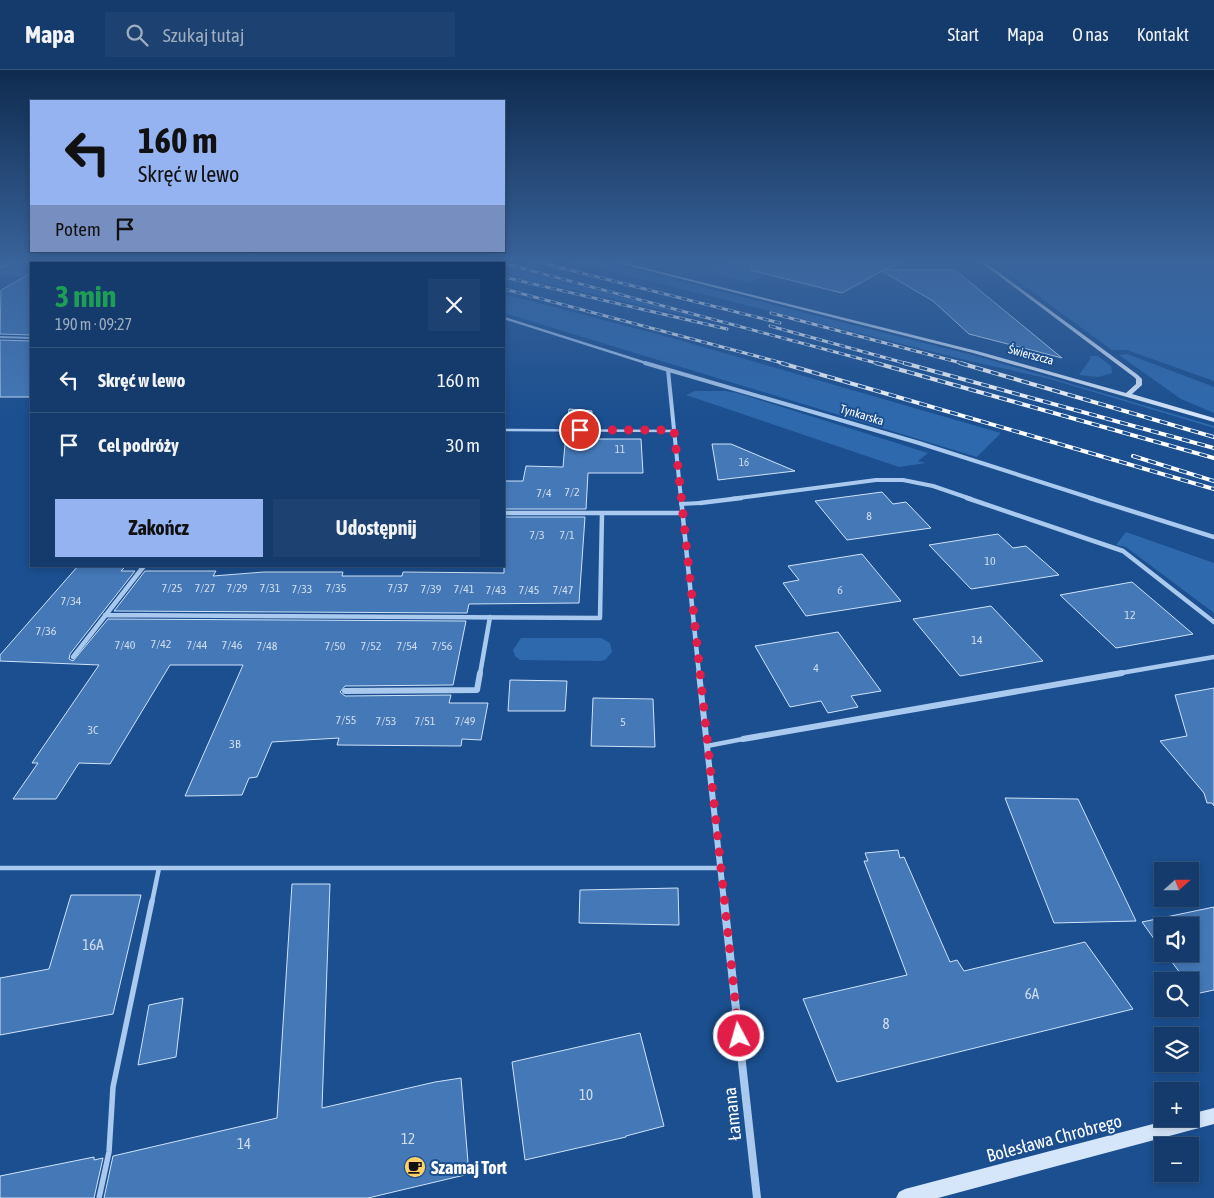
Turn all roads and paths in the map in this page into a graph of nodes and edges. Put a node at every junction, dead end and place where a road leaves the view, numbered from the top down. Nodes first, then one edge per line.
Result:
1 (818, 313) edge
2 (1051, 313) edge
3 (505, 318) edge
4 (0, 338) edge
5 (30, 338) edge
6 (668, 370) junction
7 (1128, 394) junction
8 (1214, 420) edge
9 (505, 430) edge
10 (674, 430) junction
11 (700, 503) joint
12 (681, 504) junction
13 (505, 513) edge
14 (602, 513) junction
15 (682, 514) junction
16 (1214, 537) edge
17 (143, 567) edge
18 (105, 615) junction
19 (490, 617) junction
20 (1214, 622) edge
21 (73, 657) dead end
22 (1214, 657) edge
23 (345, 691) dead end
24 (744, 739) joint
25 (707, 746) junction
26 (0, 868) edge
27 (159, 868) junction
28 (720, 868) junction
29 (1214, 1116) edge
30 (99, 1198) edge
31 (757, 1198) edge
32 (905, 1198) edge

1 - 7 street, Świerszcza
2 - 7 street
3 - 6 street, Tynkarska
4 - 5 lane
6 - 10 street, Łamana
6 - 16 street, Tynkarska
7 - 8 street, Świerszcza
9 - 10 lane
10 - 12 street, Łamana
11 - 12 lane
11 - 20 street
12 - 15 street, Łamana
13 - 14 street
14 - 15 street
14 - 19 street
15 - 25 street, Łamana
17 - 18 street
18 - 19 street
18 - 21 street
19 - 23 street
22 - 24 street
24 - 25 lane
25 - 28 street, Łamana
26 - 27 lane
27 - 28 lane
27 - 30 lane
28 - 31 street, Łamana
29 - 32 street, Bolesława Chrobrego

